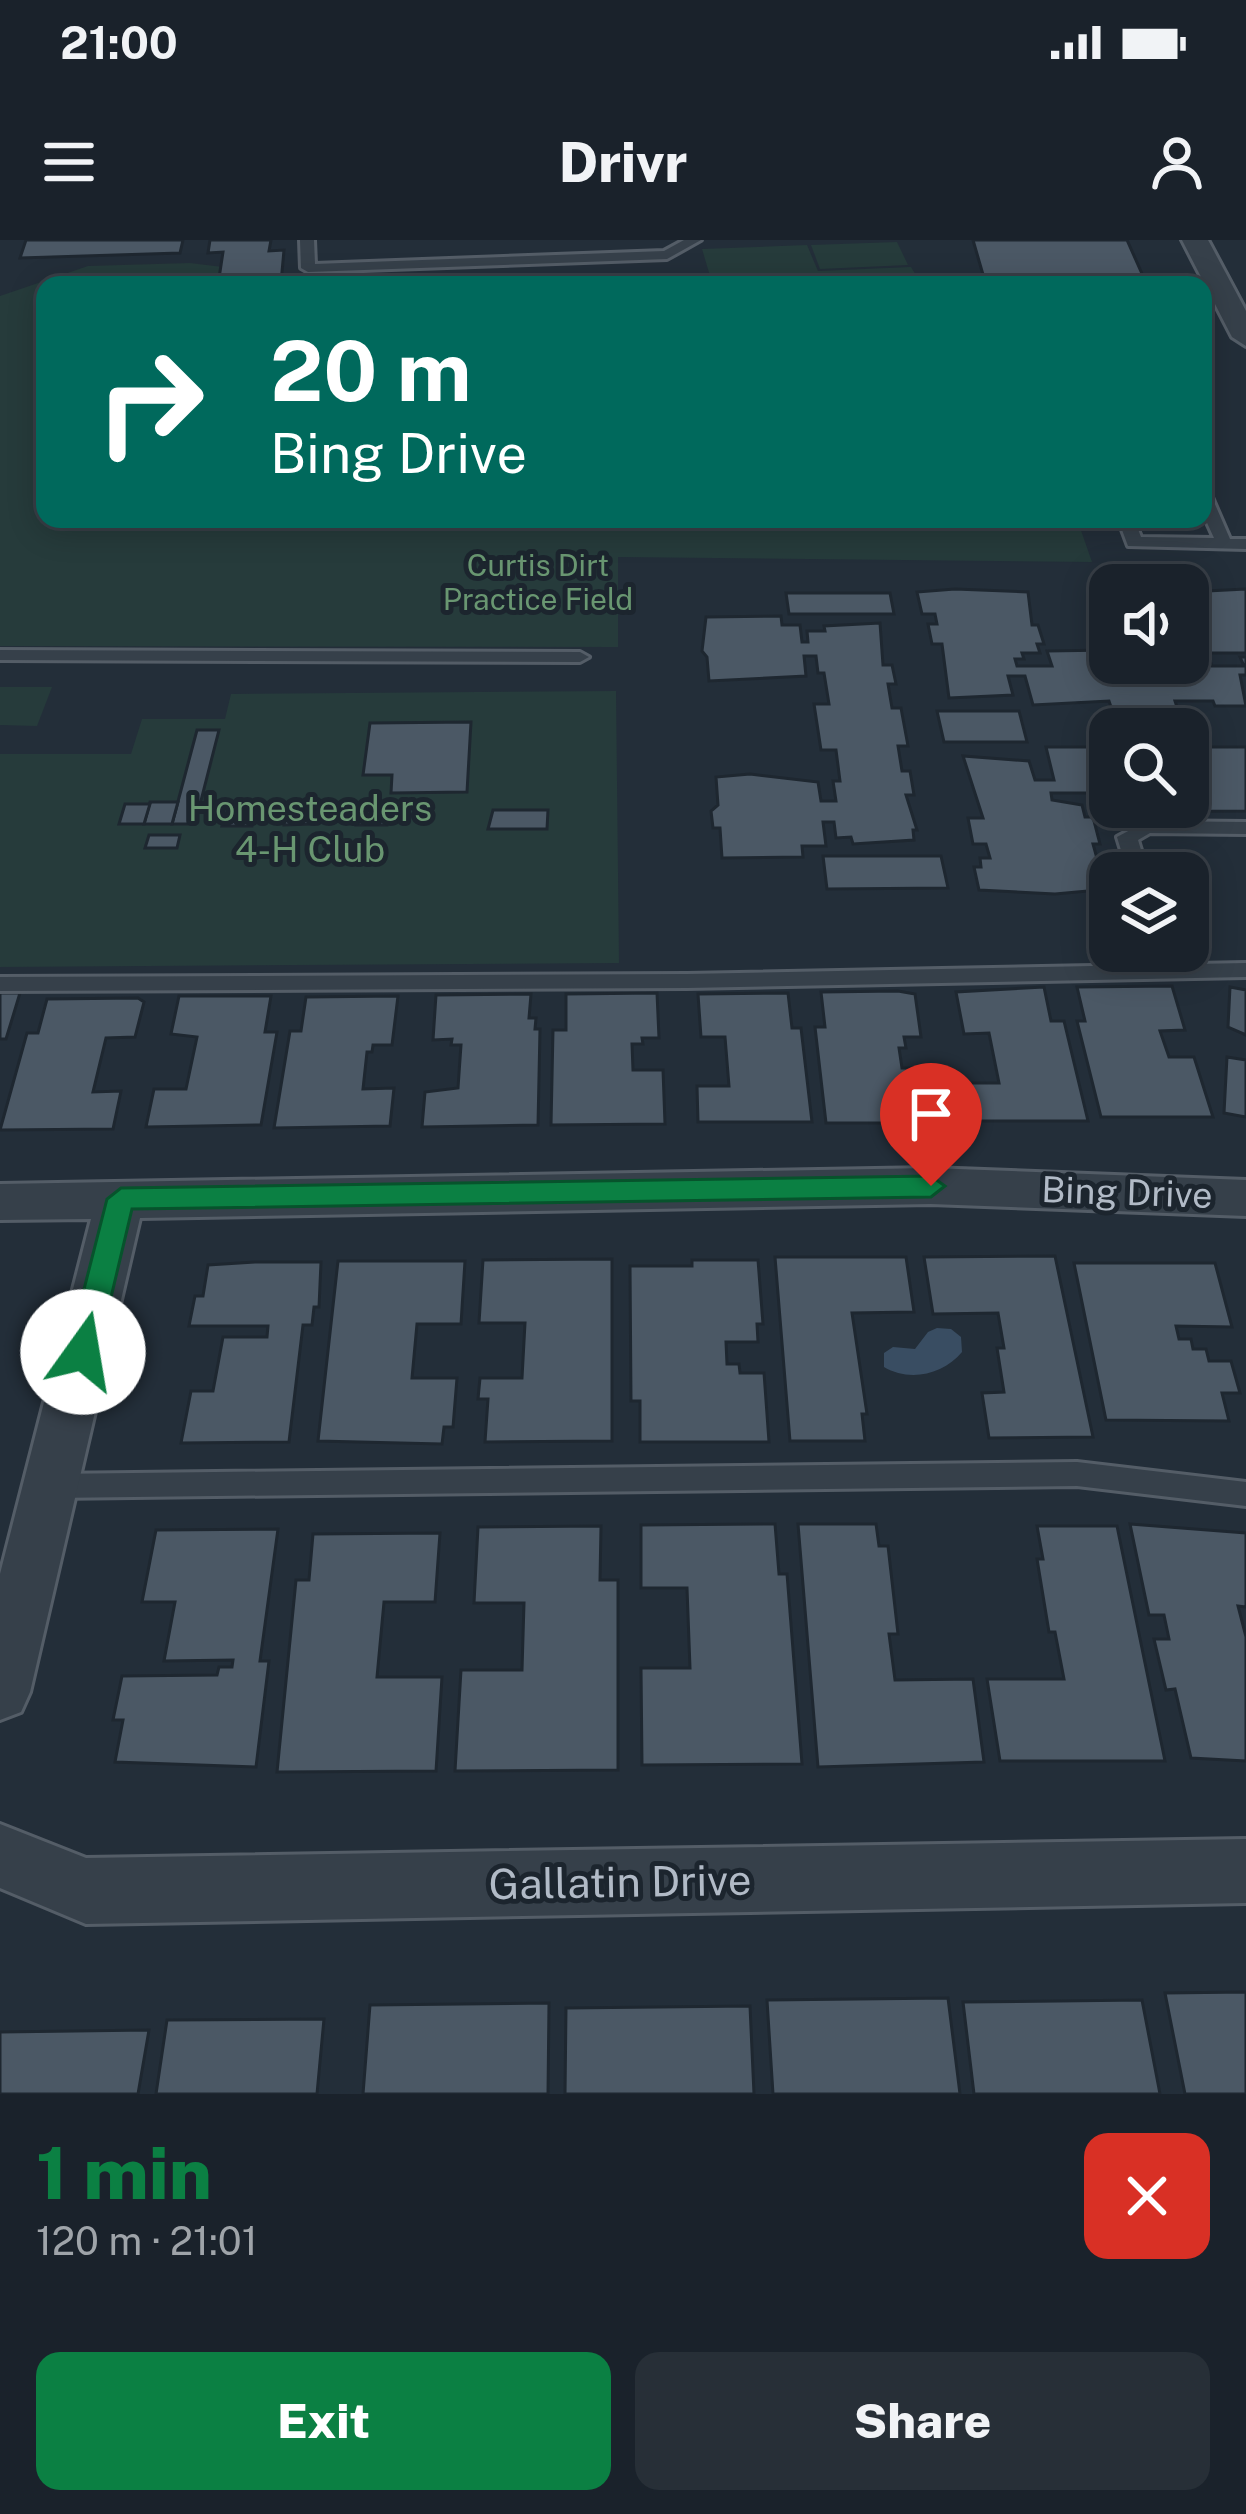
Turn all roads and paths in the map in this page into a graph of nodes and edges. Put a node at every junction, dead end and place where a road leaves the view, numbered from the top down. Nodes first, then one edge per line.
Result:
1 (307, 240) edge
2 (694, 240) edge
3 (1195, 240) edge
4 (1246, 337) edge
5 (1212, 516) edge
6 (1129, 528) edge
7 (1224, 543) junction
8 (1246, 544) edge
9 (0, 655) edge
10 (580, 657) dead end
11 (1246, 828) edge
12 (1131, 852) edge
13 (1246, 970) edge
14 (0, 985) edge
15 (1246, 1198) edge
16 (121, 1199) junction
17 (0, 1202) edge
18 (52, 1486) junction
19 (1246, 1494) edge
20 (0, 1692) edge
21 (0, 1856) edge
22 (1246, 1871) edge

1 - 2 lane
3 - 4 street
5 - 7 lane
6 - 7 lane
7 - 8 lane
9 - 10 lane
11 - 12 lane
13 - 14 lane
15 - 16 street, Bing Drive
16 - 17 street, Bing Drive
16 - 18 street
18 - 19 lane
18 - 20 street
21 - 22 street, Gallatin Drive

